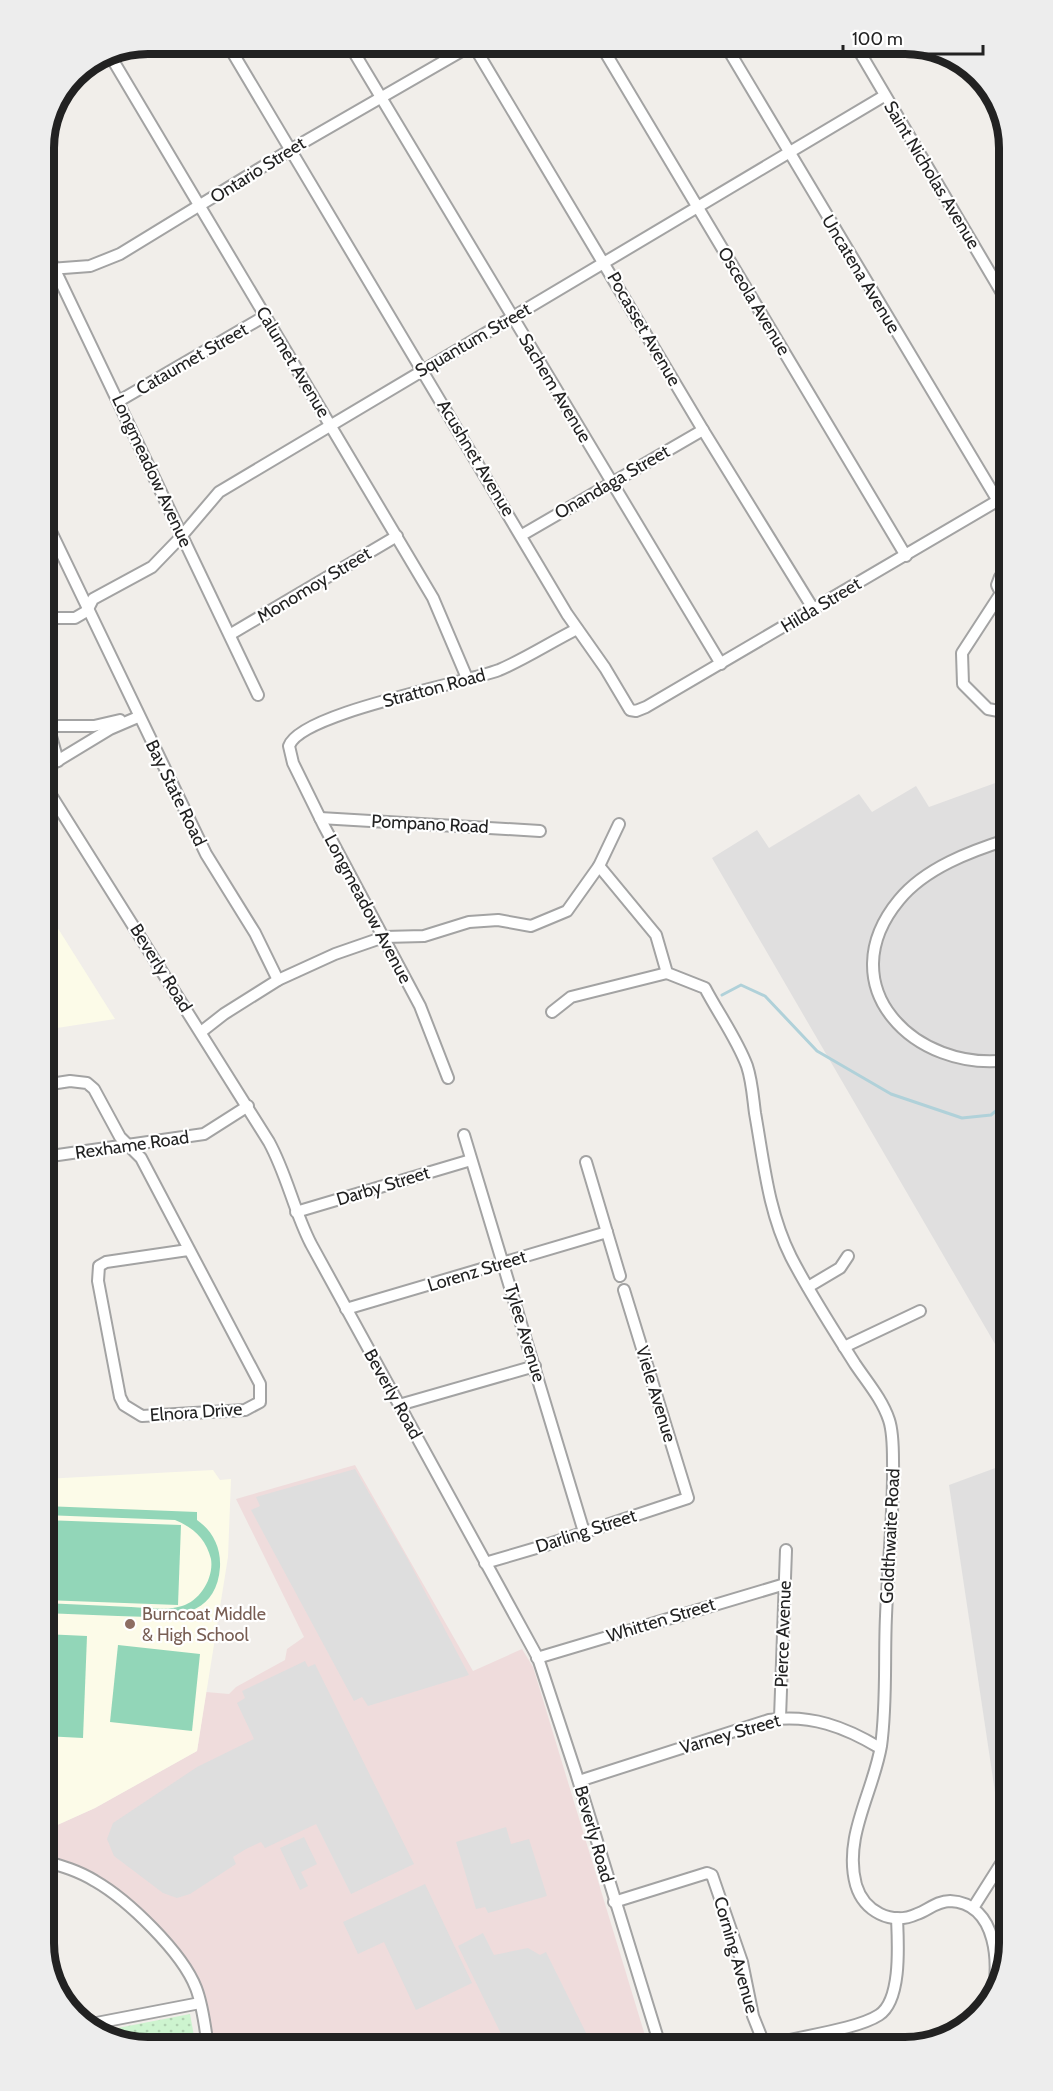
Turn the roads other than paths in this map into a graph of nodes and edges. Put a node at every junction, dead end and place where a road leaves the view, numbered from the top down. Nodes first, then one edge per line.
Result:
1 (233, 54) edge
2 (355, 54) edge
3 (457, 54) edge
4 (480, 54) edge
5 (606, 54) edge
6 (731, 54) edge
7 (861, 54) edge
8 (113, 61) edge
9 (884, 96) junction
10 (381, 98) junction
11 (290, 150) junction
12 (790, 153) junction
13 (200, 206) junction
14 (697, 206) junction
15 (605, 262) junction
16 (54, 271) edge
17 (54, 280) edge
18 (999, 287) edge
19 (265, 316) junction
20 (512, 317) junction
21 (422, 370) junction
22 (119, 401) junction
23 (330, 424) junction
24 (703, 430) junction
25 (612, 482) junction
26 (998, 501) joint
27 (522, 534) junction
28 (182, 536) junction
29 (397, 536) junction
30 (54, 539) edge
31 (906, 556) junction
32 (999, 602) edge
33 (814, 610) junction
34 (87, 611) junction
35 (54, 618) edge
36 (577, 629) junction
37 (231, 634) junction
38 (720, 664) junction
39 (467, 678) junction
40 (258, 695) dead end
41 (630, 711) joint
42 (999, 711) edge
43 (138, 717) junction
44 (54, 726) edge
45 (291, 740) joint
46 (54, 749) edge
47 (58, 761) junction
48 (54, 763) edge
49 (54, 800) edge
50 (320, 818) junction
51 (619, 824) dead end
52 (540, 831) dead end
53 (999, 843) edge
54 (599, 866) junction
55 (384, 937) junction
56 (667, 973) junction
57 (278, 980) junction
58 (552, 1012) dead end
59 (201, 1032) junction
60 (999, 1060) edge
61 (448, 1078) dead end
62 (54, 1083) edge
63 (248, 1106) junction
64 (464, 1135) dead end
65 (129, 1146) junction
66 (54, 1156) edge
67 (471, 1160) junction
68 (586, 1162) dead end
69 (296, 1212) junction
70 (607, 1232) junction
71 (189, 1250) junction
72 (848, 1256) dead end
73 (503, 1263) junction
74 (620, 1276) dead end
75 (808, 1287) junction
76 (624, 1290) dead end
77 (346, 1309) junction
78 (920, 1311) dead end
79 (844, 1347) junction
80 (535, 1366) junction
81 (399, 1405) junction
82 (688, 1498) joint
83 (584, 1532) junction
84 (786, 1550) dead end
85 (485, 1563) junction
86 (785, 1584) junction
87 (537, 1658) junction
88 (780, 1718) junction
89 (880, 1748) junction
90 (579, 1781) junction
91 (54, 1864) edge
92 (999, 1868) edge
93 (614, 1902) junction
94 (973, 1908) junction
95 (897, 1918) junction
96 (995, 1969) edge
97 (200, 2003) junction
98 (99, 2023) edge
99 (206, 2037) edge
100 (657, 2037) edge
101 (762, 2037) edge
102 (801, 2037) edge

1 - 11 street, Acushnet Avenue
2 - 10 street, Sachem Avenue
3 - 10 street, Ontario Street
4 - 15 street, Pocasset Avenue
5 - 14 street, Osceola Avenue
6 - 12 street, Uncatena Avenue
7 - 9 street, Saint Nicholas Avenue
8 - 13 street, Calumet Avenue
9 - 12 street, Squantum Street
9 - 18 street, Saint Nicholas Avenue
10 - 11 street, Ontario Street
10 - 20 street, Sachem Avenue
11 - 13 street, Ontario Street
11 - 21 street, Acushnet Avenue
12 - 14 street, Squantum Street
12 - 26 street, Uncatena Avenue
13 - 16 street, Ontario Street
13 - 19 street, Calumet Avenue
14 - 15 street, Squantum Street
14 - 31 street, Osceola Avenue
15 - 20 street, Squantum Street
15 - 24 street, Pocasset Avenue
17 - 22 street, Longmeadow Avenue
19 - 22 street, Cataumet Street
19 - 23 street, Calumet Avenue
20 - 21 street, Squantum Street
20 - 25 street, Sachem Avenue
21 - 23 street, Squantum Street
21 - 27 street, Acushnet Avenue
22 - 28 street, Longmeadow Avenue
23 - 28 street, Squantum Street
23 - 29 street, Calumet Avenue
24 - 25 street, Onandaga Street
24 - 33 street, Pocasset Avenue
25 - 27 street, Onandaga Street
25 - 38 street, Sachem Avenue
26 - 31 street, Hilda Street
27 - 36 street, Acushnet Avenue
28 - 34 street, Squantum Street
28 - 37 street, Longmeadow Avenue
29 - 37 street, Monomoy Street
29 - 39 street, Calumet Avenue
30 - 34 street, Bay State Road
31 - 33 street, Hilda Street
32 - 42 street
33 - 38 street, Hilda Street
34 - 35 street
34 - 43 street, Bay State Road
36 - 39 street, Stratton Road
36 - 41 street, Acushnet Avenue
37 - 40 street, Longmeadow Avenue
38 - 41 street, Hilda Street
39 - 45 street, Stratton Road
43 - 44 street
43 - 47 street
43 - 57 street, Bay State Road
45 - 50 street, Longmeadow Avenue
46 - 47 street
47 - 48 street
49 - 59 street, Beverly Road
50 - 52 street, Pompano Road
50 - 55 street, Longmeadow Avenue
51 - 54 street
53 - 60 street
54 - 55 street
54 - 56 street
55 - 57 street
55 - 61 street, Longmeadow Avenue
56 - 58 street
56 - 75 street, Goldthwaite Road
57 - 59 street
59 - 63 street, Beverly Road
62 - 65 street, Elnora Drive
63 - 65 street, Rexhame Road
63 - 69 street, Beverly Road
64 - 67 street, Tylee Avenue
65 - 66 street, Rexhame Road
65 - 71 street, Elnora Drive
67 - 69 street, Darby Street
67 - 73 street, Tylee Avenue
68 - 70 street
69 - 77 street, Beverly Road
70 - 73 street, Lorenz Street
70 - 74 street
71 - 71 street, Elnora Drive
72 - 75 street
73 - 77 street, Lorenz Street
73 - 80 street, Tylee Avenue
75 - 79 street, Goldthwaite Road
76 - 82 street, Viele Avenue
77 - 81 street, Beverly Road
78 - 79 street
79 - 89 street, Goldthwaite Road
80 - 81 street
80 - 83 street, Tylee Avenue
81 - 85 street, Beverly Road
82 - 83 street, Darling Street
83 - 85 street, Darling Street
84 - 86 street, Pierce Avenue
85 - 87 street, Beverly Road
86 - 87 street, Whitten Street
86 - 88 street, Pierce Avenue
87 - 90 street, Beverly Road
88 - 89 street, Varney Street
88 - 90 street, Varney Street
89 - 95 street, Goldthwaite Road
90 - 93 street, Beverly Road
91 - 97 street
92 - 94 street
93 - 100 street, Beverly Road
93 - 101 street, Corning Avenue
94 - 95 street
94 - 96 street
95 - 102 street
97 - 98 street
97 - 99 street

